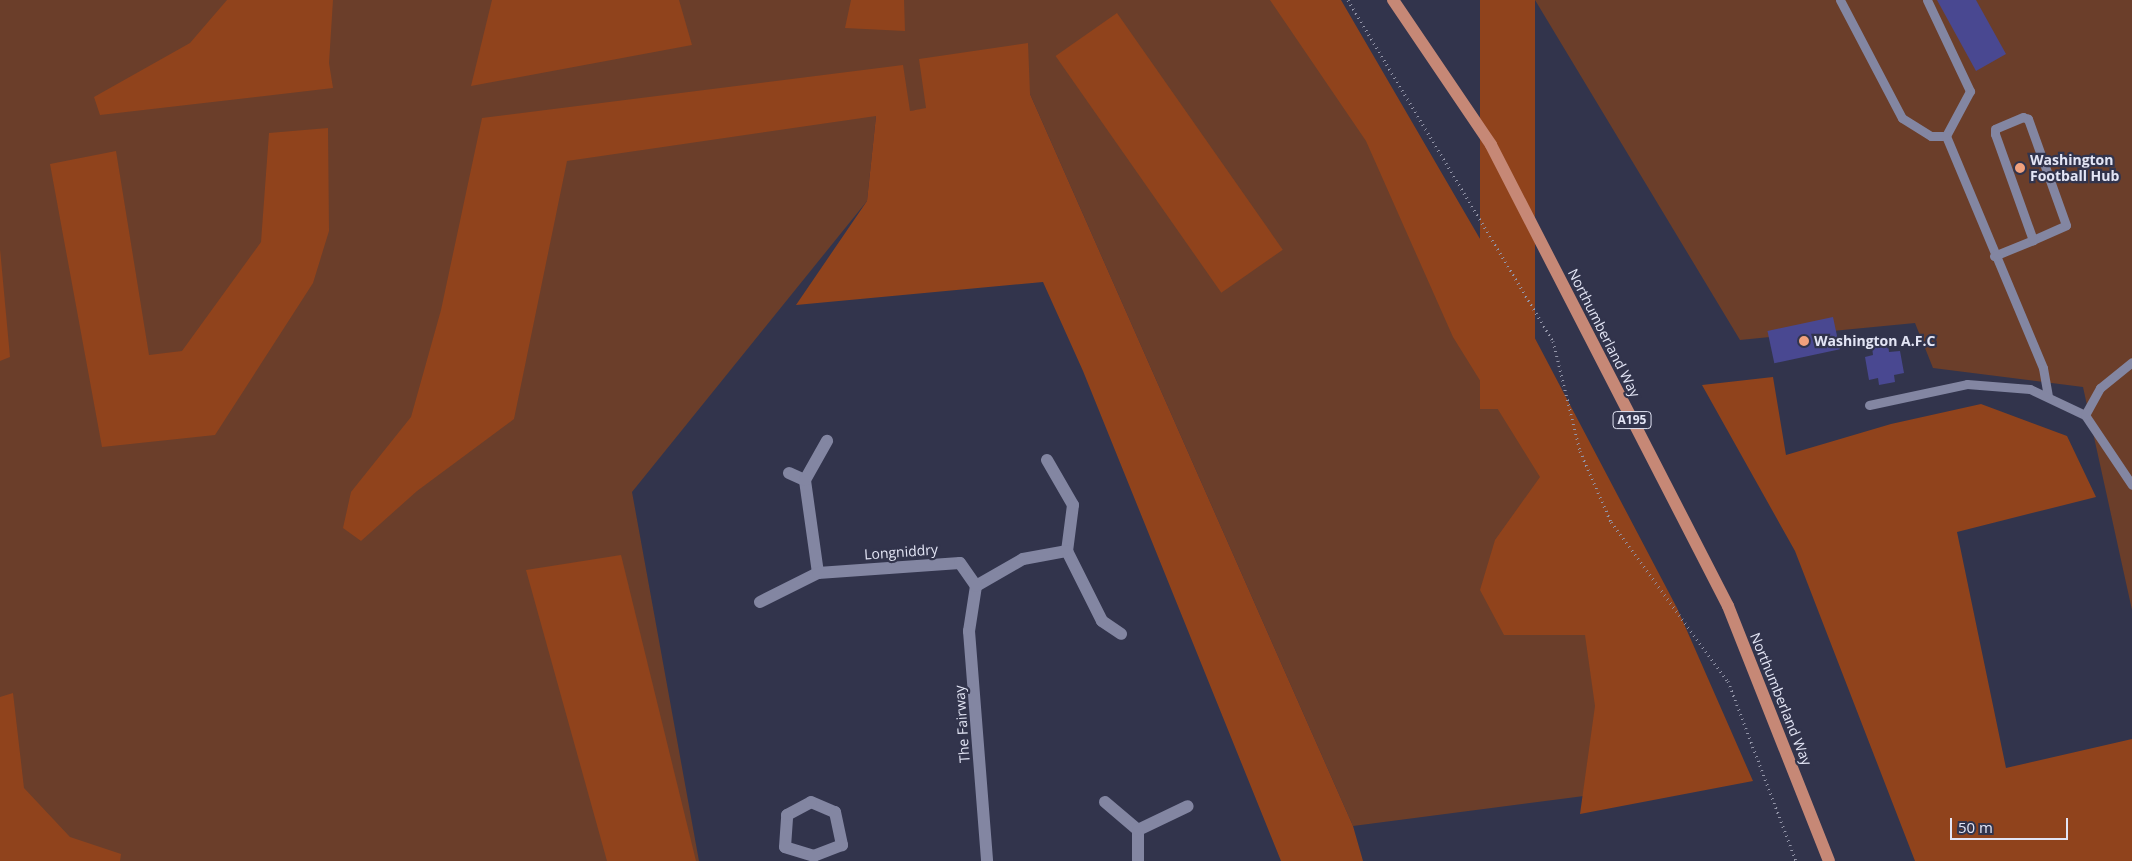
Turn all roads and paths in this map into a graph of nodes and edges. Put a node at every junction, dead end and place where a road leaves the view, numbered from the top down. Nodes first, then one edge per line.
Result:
1 (1348, 0) edge
2 (1393, 0) edge
3 (1840, 0) edge
4 (1927, 0) edge
5 (1946, 136) junction
6 (2033, 240) junction
7 (1994, 256) junction
8 (2132, 362) edge
9 (2048, 397) junction
10 (1868, 405) dead end
11 (2085, 414) junction
12 (827, 441) dead end
13 (1047, 460) dead end
14 (789, 473) dead end
15 (805, 480) junction
16 (2132, 485) edge
17 (1067, 551) junction
18 (818, 573) junction
19 (976, 586) junction
20 (760, 602) dead end
21 (1121, 634) dead end
22 (1105, 802) dead end
23 (1188, 806) dead end
24 (1138, 830) junction
25 (815, 859) edge
26 (987, 861) edge
27 (1138, 861) edge
28 (1796, 861) edge
29 (1829, 861) edge

1 - 28 path
2 - 29 main road, Northumberland Way / A195
3 - 5 lane
4 - 5 lane
5 - 7 lane
6 - 6 lane
6 - 7 lane
7 - 9 lane
8 - 11 lane
9 - 10 lane
9 - 11 lane
11 - 16 lane
12 - 15 street
13 - 17 street
14 - 15 street
15 - 18 street
17 - 19 street
17 - 21 street
18 - 19 street, Longniddry
18 - 20 street, Longniddry
19 - 26 street, The Fairway
22 - 24 street
23 - 24 street
24 - 27 street
25 - 25 street

